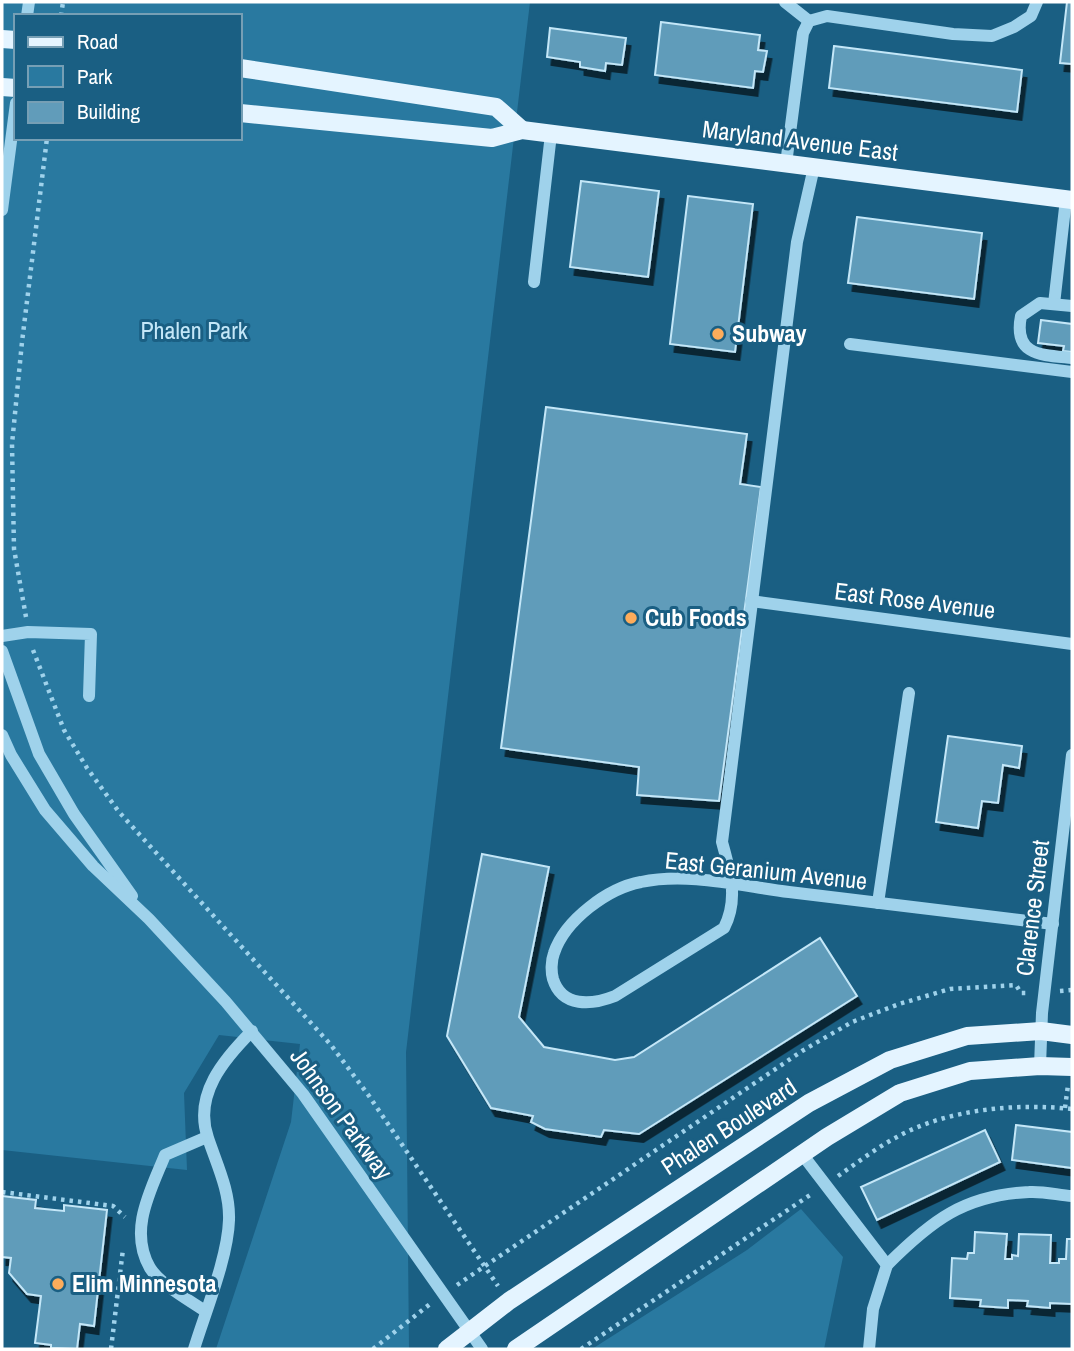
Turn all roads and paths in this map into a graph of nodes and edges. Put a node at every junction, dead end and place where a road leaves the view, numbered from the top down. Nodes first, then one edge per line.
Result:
1 (786, 2) edge
2 (1037, 2) edge
3 (809, 21) junction
4 (242, 68) edge
5 (242, 113) edge
6 (14, 118) edge
7 (522, 130) junction
8 (551, 134) junction
9 (47, 140) edge
10 (786, 164) junction
11 (814, 167) junction
12 (1069, 200) edge
13 (2, 211) edge
14 (534, 282) dead end
15 (1054, 304) junction
16 (1072, 306) edge
17 (850, 344) dead end
18 (1072, 358) edge
19 (1072, 372) edge
20 (751, 601) junction
21 (28, 632) junction
22 (2, 636) edge
23 (1072, 644) edge
24 (2, 652) edge
25 (909, 693) dead end
26 (89, 696) dead end
27 (2, 735) edge
28 (1072, 755) edge
29 (1066, 867) edge
30 (734, 885) junction
31 (878, 903) junction
32 (149, 919) junction
33 (1053, 924) junction
34 (1021, 993) dead end
35 (253, 1031) junction
36 (1041, 1031) junction
37 (1072, 1035) edge
38 (1040, 1066) junction
39 (1072, 1068) edge
40 (1067, 1092) dead end
41 (1065, 1108) dead end
42 (208, 1137) junction
43 (802, 1153) junction
44 (2, 1192) edge
45 (1072, 1196) edge
46 (127, 1221) dead end
47 (124, 1246) dead end
48 (887, 1265) junction
49 (205, 1311) junction
50 (404, 1324) dead end
51 (469, 1331) junction
52 (111, 1349) edge
53 (194, 1349) edge
54 (373, 1349) edge
55 (447, 1349) edge
56 (482, 1349) edge
57 (516, 1349) edge
58 (869, 1349) edge

1 - 3 street
2 - 3 street
3 - 10 street
4 - 7 main road
5 - 7 main road, Maryland Avenue East
6 - 13 street
7 - 8 main road, Maryland Avenue East
8 - 10 main road, Maryland Avenue East
8 - 14 street
9 - 21 path
10 - 11 main road, Maryland Avenue East
11 - 12 main road, Maryland Avenue East
11 - 20 street
12 - 15 street
15 - 16 street
15 - 18 street
17 - 19 street
20 - 23 street, East Rose Avenue
20 - 30 street
21 - 22 street
21 - 26 street
21 - 34 path
24 - 32 street, Johnson Parkway
25 - 31 street
27 - 32 street, Johnson Parkway
28 - 29 street, Clarence Street
29 - 33 street, Clarence Street
30 - 30 street, East Geranium Avenue
30 - 31 street, East Geranium Avenue
31 - 33 street, East Geranium Avenue
32 - 35 street, Johnson Parkway
33 - 36 street, Clarence Street
35 - 42 street
35 - 51 street, Johnson Parkway
36 - 37 main road, Phalen Boulevard
36 - 38 street, Clarence Street
36 - 51 main road, Phalen Boulevard
38 - 39 main road
38 - 43 main road
40 - 41 path
42 - 49 street
42 - 49 street
43 - 48 street
43 - 57 main road
44 - 46 path
45 - 48 street
47 - 52 path
48 - 58 street
49 - 53 street
50 - 54 path
51 - 55 main road, Phalen Boulevard
51 - 56 street, Johnson Parkway

